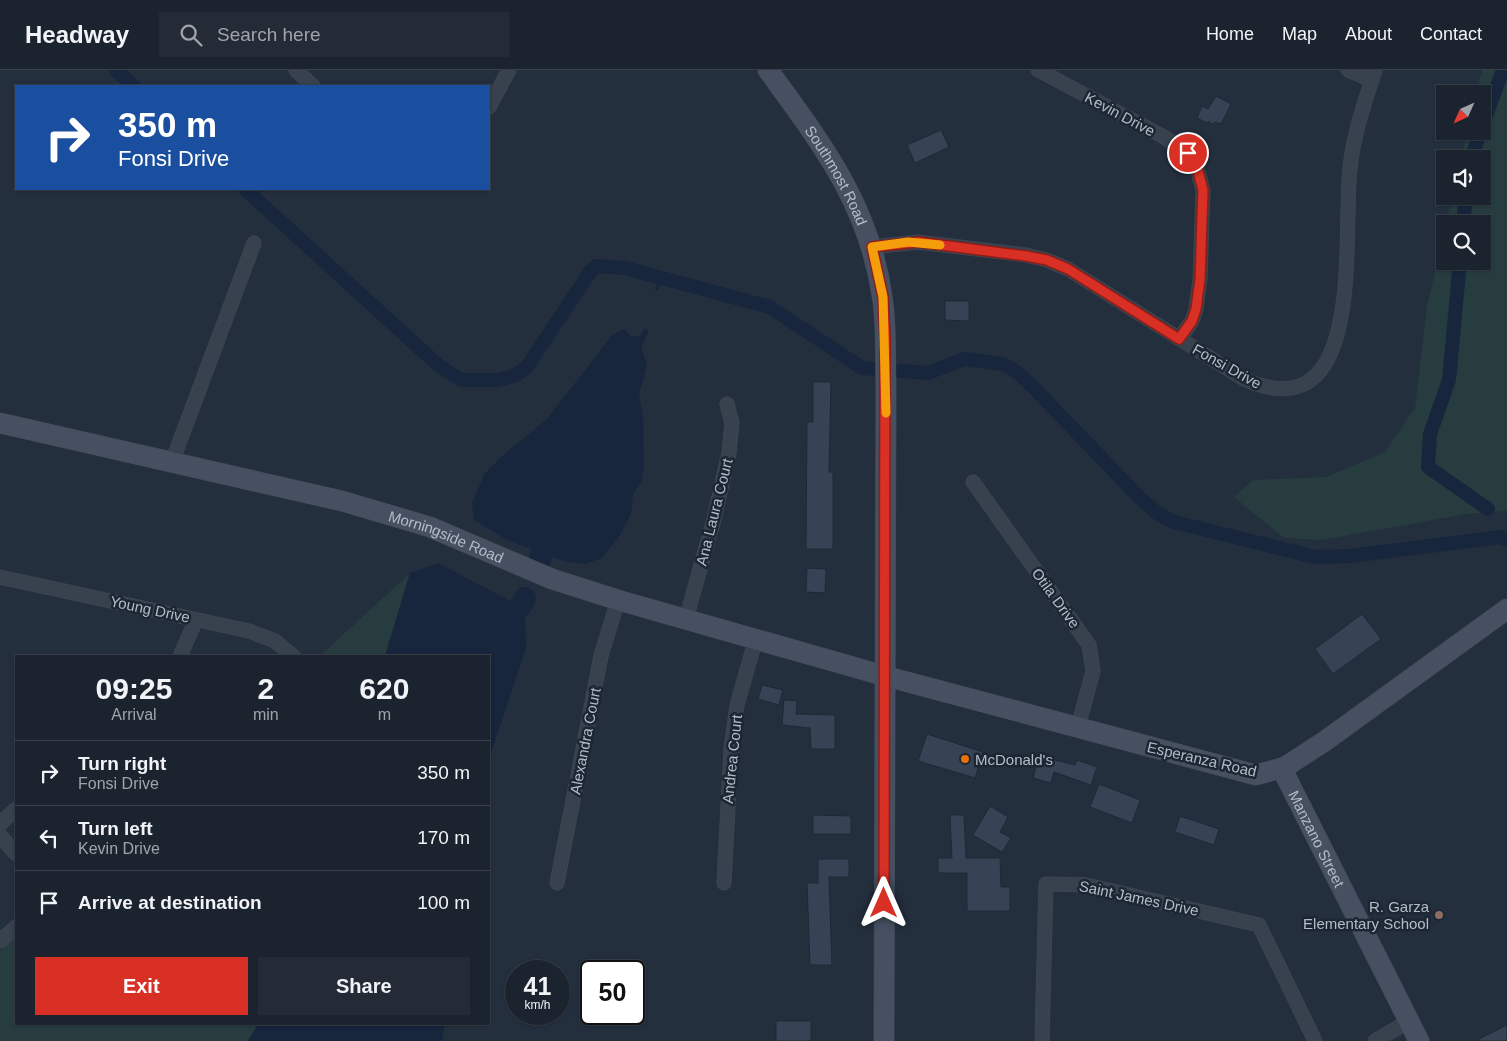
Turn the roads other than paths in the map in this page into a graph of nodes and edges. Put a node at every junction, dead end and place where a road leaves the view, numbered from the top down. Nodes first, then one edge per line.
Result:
1 (296, 70) edge
2 (508, 70) edge
3 (768, 70) edge
4 (1038, 70) edge
5 (1348, 70) edge
6 (1374, 75) edge
7 (312, 85) edge
8 (490, 105) edge
9 (254, 242) dead end
10 (872, 247) junction
11 (1179, 339) junction
12 (727, 404) dead end
13 (0, 423) edge
14 (172, 462) junction
15 (972, 482) dead end
16 (0, 577) edge
17 (618, 600) junction
18 (1507, 609) edge
19 (686, 619) junction
20 (196, 620) junction
21 (756, 638) junction
22 (180, 655) edge
23 (292, 655) edge
24 (885, 676) junction
25 (1078, 728) junction
26 (1282, 769) junction
27 (15, 810) edge
28 (0, 824) edge
29 (0, 835) edge
30 (15, 853) edge
31 (724, 883) dead end
32 (557, 884) dead end
33 (15, 928) edge
34 (0, 941) edge
35 (1409, 1021) junction
36 (884, 1041) edge
37 (1042, 1041) edge
38 (1315, 1041) edge
39 (1375, 1041) edge
40 (1420, 1041) edge

1 - 7 street
2 - 8 street
3 - 10 street, Southmost Road
4 - 11 street, Kevin Drive
5 - 6 street
6 - 11 street, Fonsi Drive
9 - 14 street
10 - 11 street, Fonsi Drive
10 - 24 street, Southmost Road
12 - 19 street, Ana Laura Court
13 - 14 street, Morningside Road
14 - 17 street, Morningside Road
15 - 25 street, Otila Drive
16 - 20 street, Young Drive
17 - 19 street, Morningside Road
17 - 32 street, Alexandra Court
18 - 26 street, Esperanza Road
19 - 21 street, Morningside Road
20 - 22 street
20 - 23 street, Young Drive
21 - 24 street, Morningside Road
21 - 31 street, Andrea Court
24 - 25 street, Esperanza Road
24 - 36 street, Southmost Road
25 - 26 street, Esperanza Road
26 - 35 street, Manzano Street
27 - 28 street
29 - 30 street
33 - 34 street
35 - 39 street
35 - 40 street, Manzano Street
37 - 38 street, Saint James Drive

